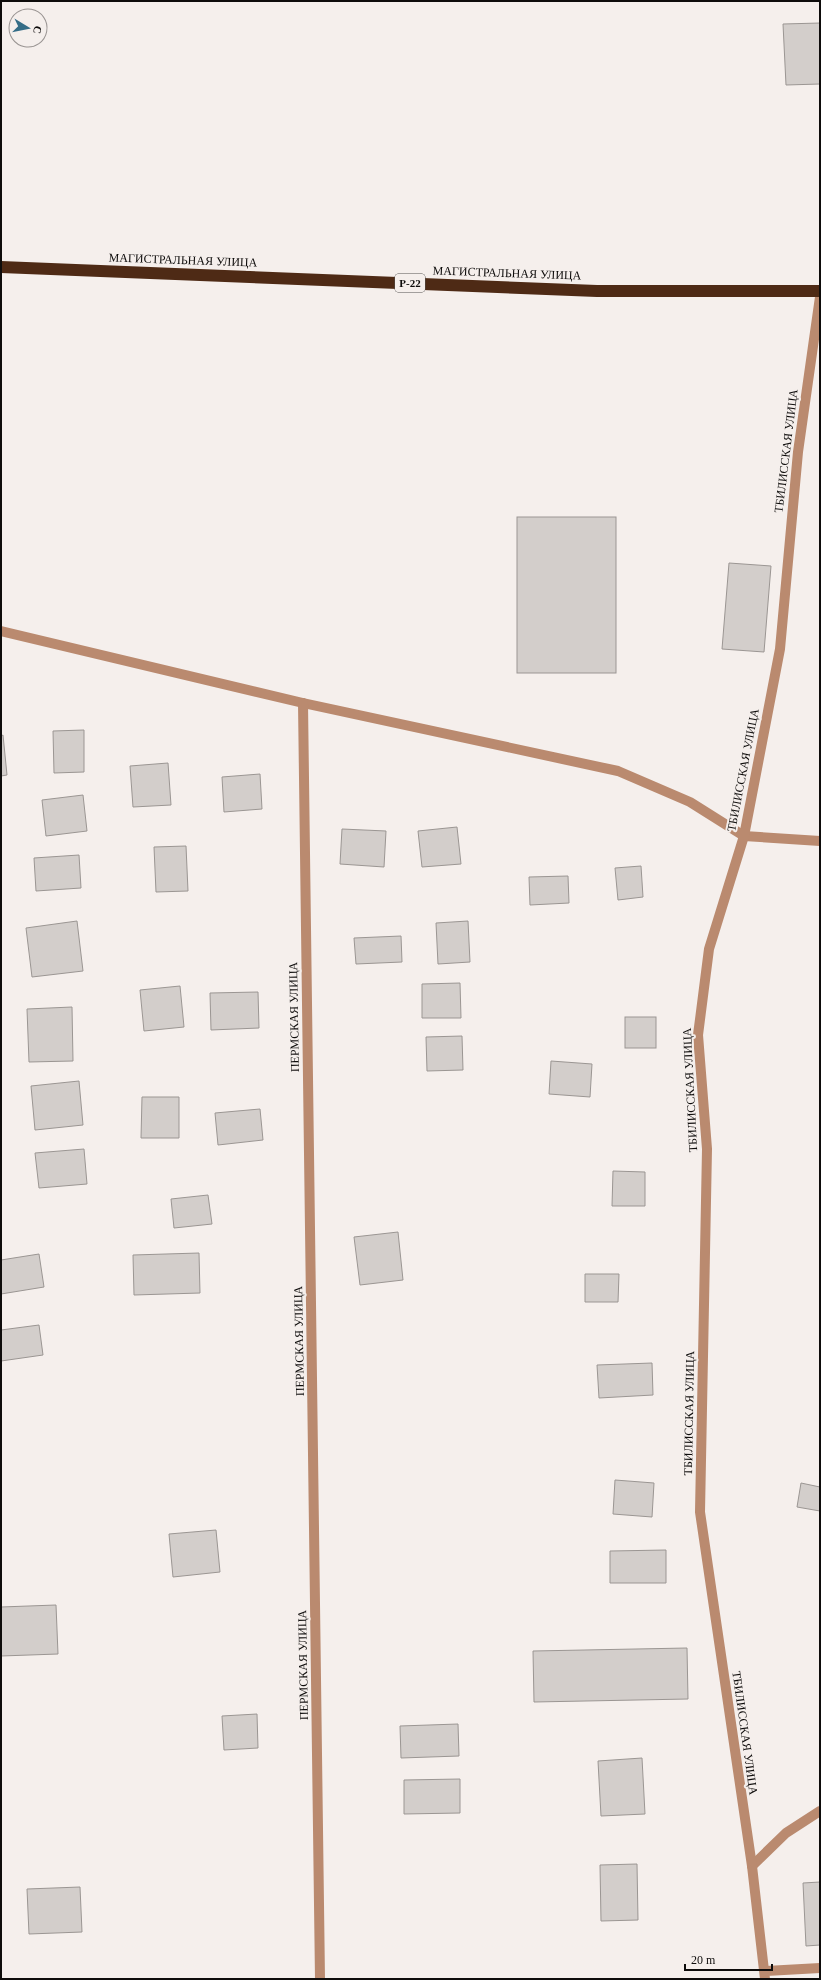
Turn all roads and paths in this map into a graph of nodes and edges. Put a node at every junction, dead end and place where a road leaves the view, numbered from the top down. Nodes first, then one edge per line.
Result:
1 (1, 267) edge
2 (820, 291) edge
3 (820, 297) edge
4 (1, 631) edge
5 (303, 703) junction
6 (744, 836) junction
7 (820, 841) edge
8 (820, 1811) edge
9 (752, 1866) junction
10 (820, 1968) edge
11 (766, 1975) edge
12 (320, 1979) edge

1 - 2 highway, МАГИСТРАЛЬНАЯ УЛИЦА / Р-22
3 - 6 street, ТБИЛИССКАЯ УЛИЦА
4 - 5 street
5 - 6 street
5 - 12 street, ПЕРМСКАЯ УЛИЦА
6 - 7 street
6 - 9 street, ТБИЛИССКАЯ УЛИЦА
8 - 9 street
9 - 11 street, ТБИЛИССКАЯ УЛИЦА
10 - 11 street

